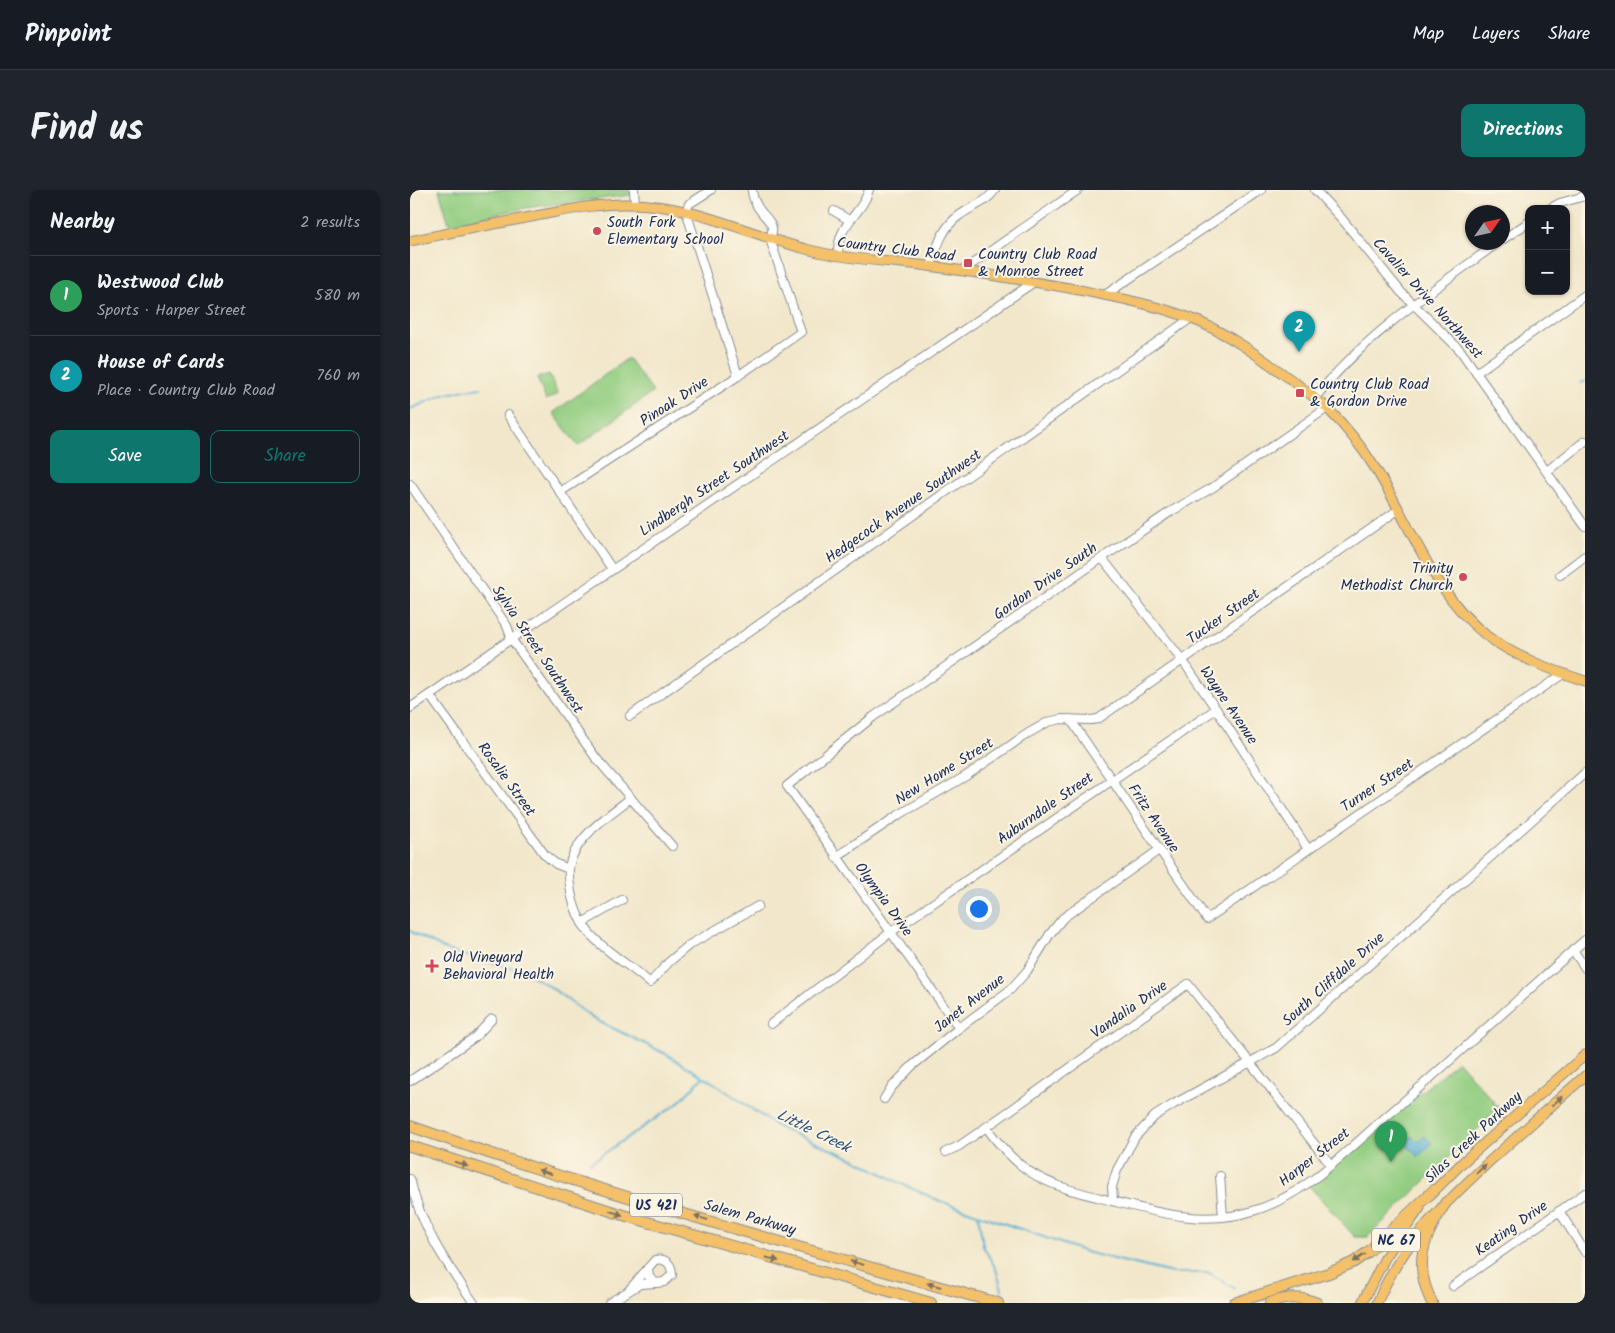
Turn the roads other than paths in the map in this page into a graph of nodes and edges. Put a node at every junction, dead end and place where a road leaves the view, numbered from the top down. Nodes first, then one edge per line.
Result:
1 (634, 190) edge
2 (711, 190) edge
3 (752, 190) edge
4 (870, 190) edge
5 (995, 190) edge
6 (1078, 190) edge
7 (1261, 190) edge
8 (1315, 190) edge
9 (1585, 196) edge
10 (635, 204) junction
11 (1556, 205) edge
12 (686, 211) junction
13 (834, 211) dead end
14 (849, 220) junction
15 (1525, 225) edge
16 (1510, 235) edge
17 (770, 239) junction
18 (410, 240) edge
19 (1488, 250) edge
20 (838, 256) junction
21 (931, 266) junction
22 (962, 271) junction
23 (1034, 282) junction
24 (1105, 295) junction
25 (1585, 295) edge
26 (1415, 305) junction
27 (1191, 318) junction
28 (1476, 373) junction
29 (738, 376) junction
30 (1315, 398) junction
31 (1328, 408) junction
32 (508, 415) dead end
33 (1585, 442) edge
34 (1547, 471) junction
35 (410, 484) edge
36 (560, 492) junction
37 (1398, 510) junction
38 (1585, 526) edge
39 (1585, 556) edge
40 (1102, 558) junction
41 (612, 569) junction
42 (1560, 574) dead end
43 (512, 640) junction
44 (1183, 661) junction
45 (1563, 674) junction
46 (1585, 681) edge
47 (430, 696) junction
48 (410, 708) edge
49 (1216, 709) junction
50 (630, 716) dead end
51 (1070, 719) junction
52 (1098, 719) junction
53 (1079, 732) junction
54 (1585, 773) edge
55 (1112, 779) junction
56 (787, 786) joint
57 (631, 798) junction
58 (672, 846) dead end
59 (1308, 849) junction
60 (1159, 850) junction
61 (836, 856) junction
62 (569, 869) junction
63 (622, 900) dead end
64 (758, 906) dead end
65 (1207, 919) joint
66 (582, 923) junction
67 (891, 932) junction
68 (1585, 940) edge
69 (1573, 950) junction
70 (1585, 968) edge
71 (492, 1019) dead end
72 (771, 1024) dead end
73 (959, 1028) junction
74 (1585, 1055) edge
75 (1248, 1063) junction
76 (1585, 1076) edge
77 (410, 1081) edge
78 (884, 1099) dead end
79 (410, 1126) edge
80 (986, 1128) junction
81 (410, 1146) edge
82 (946, 1152) dead end
83 (1330, 1165) junction
84 (1220, 1176) dead end
85 (410, 1179) edge
86 (1434, 1190) junction
87 (1585, 1193) edge
88 (1113, 1201) junction
89 (1446, 1202) junction
90 (1559, 1212) junction
91 (1223, 1217) junction
92 (1585, 1252) edge
93 (648, 1268) junction
94 (656, 1283) junction
95 (1453, 1286) dead end
96 (870, 1287) junction
97 (629, 1290) junction
98 (474, 1303) edge
99 (609, 1303) edge
100 (910, 1303) edge
101 (931, 1303) edge
102 (998, 1303) edge
103 (1234, 1303) edge
104 (1270, 1303) edge
105 (1317, 1303) edge
106 (1362, 1303) edge
107 (1377, 1303) edge
108 (1432, 1303) edge

1 - 10 street
2 - 12 street
3 - 17 street
4 - 14 street
5 - 21 street
6 - 22 street
7 - 24 street
8 - 26 street, Cavalier Drive Northwest
9 - 11 street
10 - 12 main road, Country Club Road
10 - 18 main road, Country Club Road
12 - 17 main road, Country Club Road
12 - 29 street
13 - 14 street
14 - 20 street
15 - 16 street
17 - 20 main road, Country Club Road
17 - 29 street, Pinoak Drive
19 - 26 street
20 - 21 main road, Country Club Road
21 - 22 main road, Country Club Road
22 - 23 main road, Country Club Road
23 - 24 main road, Country Club Road
23 - 41 street, Lindbergh Street Southwest
24 - 27 main road, Country Club Road
25 - 28 street
26 - 28 street, Cavalier Drive Northwest
26 - 30 street
27 - 30 main road, Country Club Road
27 - 50 street, Hedgecock Avenue Southwest
28 - 34 street, Cavalier Drive Northwest
29 - 36 street, Pinoak Drive
30 - 31 main road, Country Club Road
31 - 37 main road, Country Club Road
31 - 40 street, Gordon Drive South
32 - 36 street
33 - 34 street
34 - 38 street, Cavalier Drive Northwest
35 - 43 street, Sylvia Street Southwest
36 - 41 street
37 - 44 street, Tucker Street
37 - 45 main road, Country Club Road
39 - 42 street
40 - 44 street, Wayne Avenue
40 - 56 street, Gordon Drive South
41 - 43 street, Lindbergh Street Southwest
43 - 47 street, Lindbergh Street Southwest
43 - 57 street, Sylvia Street Southwest
44 - 49 street, Wayne Avenue
44 - 52 street, Tucker Street
45 - 46 main road, Country Club Road
45 - 59 street, Turner Street
47 - 48 street, Lindbergh Street Southwest
47 - 62 street, Rosalie Street
49 - 55 street, Auburndale Street
49 - 59 street, Wayne Avenue
51 - 52 street
51 - 53 street
51 - 61 street, New Home Street
52 - 53 street, Tucker Street
53 - 55 street, Fritz Avenue
54 - 75 street, South Cliffdale Drive
55 - 60 street, Fritz Avenue
55 - 67 street, Auburndale Street
56 - 61 street, Olympia Drive
57 - 58 street, Sylvia Street Southwest
57 - 62 street
59 - 65 street, Turner Street
60 - 65 street, Fritz Avenue
60 - 73 street, Janet Avenue
61 - 67 street, Olympia Drive
62 - 66 street
63 - 66 street
64 - 66 street
67 - 72 street, Auburndale Street
67 - 73 street, Olympia Drive
68 - 69 street, Harper Street
69 - 70 street
69 - 83 street, Harper Street
71 - 77 street
73 - 78 street, Janet Avenue
74 - 86 main road, Silas Creek Parkway / NC 67
75 - 80 street, Vandalia Drive
75 - 83 street, Vandalia Drive
75 - 88 street, South Cliffdale Drive
89 -> 76 main road, Silas Creek Parkway / NC 67
102 -> 79 highway, Salem Parkway / US 421
80 - 82 street, Vandalia Drive
80 - 88 street, Harper Street
81 -> 96 highway, US 421
83 - 91 street, Harper Street
84 - 91 street
85 - 98 street
86 -> 103 highway
86 - 106 main road, Silas Creek Parkway / NC 67
87 - 90 street, Keating Drive
88 - 91 street, Harper Street
89 - 107 main road, Silas Creek Parkway / NC 67
89 - 108 highway
90 - 92 street
90 - 95 street, Keating Drive
93 - 94 street
93 - 94 street
93 - 97 street
94 - 97 street
96 - 100 highway
96 - 101 highway, US 421
97 - 99 street
104 - 105 highway

